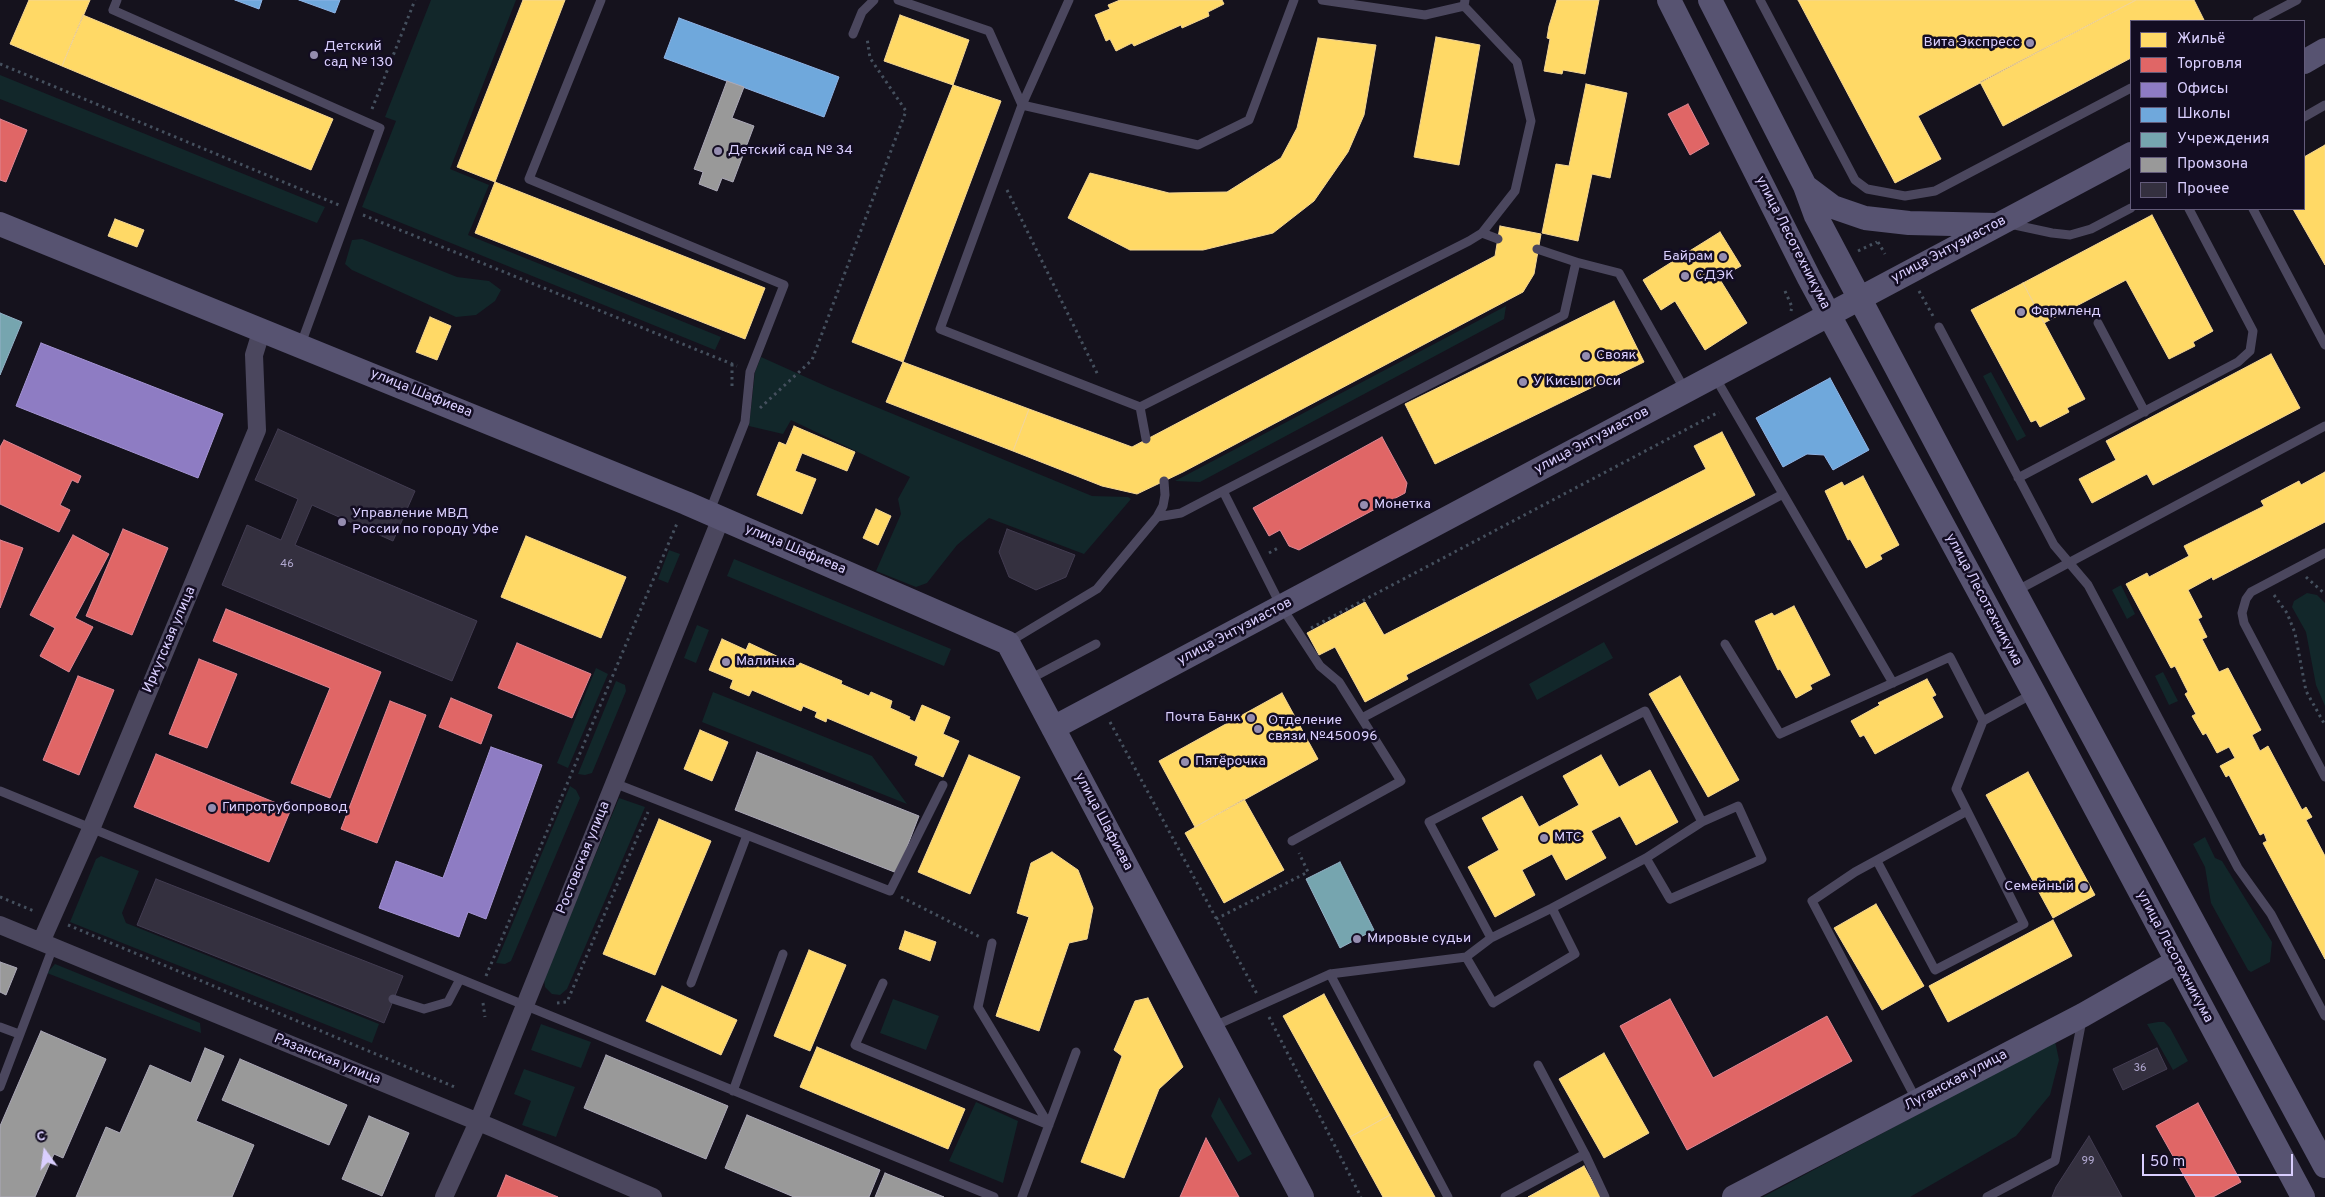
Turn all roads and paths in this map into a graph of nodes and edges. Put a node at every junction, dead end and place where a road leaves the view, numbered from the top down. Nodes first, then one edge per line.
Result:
1 (117, 0) edge
2 (415, 0) edge
3 (601, 0) edge
4 (874, 0) edge
5 (898, 0) edge
6 (1069, 0) edge
7 (1294, 0) edge
8 (1322, 0) edge
9 (1669, 0) edge
10 (1710, 0) edge
11 (1760, 0) edge
12 (2297, 0) edge
13 (1464, 3) edge
14 (864, 10) junction
15 (2259, 20) edge
16 (853, 34) dead end
17 (2325, 50) edge
18 (2305, 61) edge
19 (0, 64) edge
20 (2130, 89) edge
21 (1022, 105) junction
22 (2325, 105) edge
23 (2305, 116) edge
24 (367, 121) junction
25 (2130, 155) edge
26 (997, 171) junction
27 (1805, 186) junction
28 (2130, 209) edge
29 (350, 210) junction
30 (2189, 210) edge
31 (2254, 210) edge
32 (2000, 223) junction
33 (0, 224) edge
34 (1482, 232) junction
35 (1498, 239) dead end
36 (1878, 241) dead end
37 (1537, 249) dead end
38 (1857, 252) dead end
39 (1576, 262) junction
40 (1919, 290) dead end
41 (1785, 291) dead end
42 (1860, 299) junction
43 (1830, 315) junction
44 (1786, 318) dead end
45 (2098, 323) dead end
46 (1938, 328) joint
47 (262, 329) junction
48 (301, 344) junction
49 (2325, 345) edge
50 (732, 364) junction
51 (750, 372) junction
52 (1714, 376) junction
53 (1686, 391) junction
54 (732, 393) dead end
55 (1107, 394) junction
56 (1140, 407) junction
57 (1722, 411) dead end
58 (2145, 412) junction
59 (745, 422) junction
60 (2325, 426) edge
61 (1146, 439) dead end
62 (2018, 478) junction
63 (1164, 481) dead end
64 (1223, 491) junction
65 (1783, 494) junction
66 (686, 503) junction
67 (715, 516) junction
68 (1157, 517) junction
69 (2325, 553) edge
70 (2069, 562) junction
71 (2296, 568) junction
72 (2266, 584) junction
73 (2015, 592) junction
74 (2325, 594) edge
75 (1281, 606) junction
76 (1299, 634) junction
77 (1008, 643) junction
78 (1096, 644) dead end
79 (1725, 644) dead end
80 (1028, 680) junction
81 (1894, 683) junction
82 (2034, 693) junction
83 (1101, 703) junction
84 (1362, 718) junction
85 (1982, 721) junction
86 (2325, 725) edge
87 (1053, 728) junction
88 (2325, 777) edge
89 (614, 784) junction
90 (943, 785) dead end
91 (0, 791) edge
92 (654, 799) junction
93 (1967, 811) junction
94 (1702, 822) junction
95 (91, 829) junction
96 (747, 835) junction
97 (1292, 841) joint
98 (1646, 858) junction
99 (1877, 861) junction
100 (890, 891) junction
101 (0, 897) edge
102 (1552, 908) junction
103 (51, 918) junction
104 (1216, 920) junction
105 (0, 925) edge
106 (1492, 938) junction
107 (992, 943) joint
108 (47, 945) junction
109 (783, 954) dead end
110 (1466, 957) junction
111 (2176, 962) junction
112 (1330, 974) junction
113 (460, 979) junction
114 (691, 983) dead end
115 (883, 984) dead end
116 (481, 988) junction
117 (393, 999) dead end
118 (550, 1003) dead end
119 (1263, 1005) junction
120 (525, 1006) junction
121 (2325, 1014) edge
122 (2083, 1015) junction
123 (0, 1027) edge
124 (1212, 1027) junction
125 (19, 1034) junction
126 (1076, 1052) dead end
127 (1538, 1065) dead end
128 (0, 1087) edge
129 (457, 1088) dead end
130 (734, 1091) junction
131 (1918, 1101) junction
132 (478, 1122) junction
133 (1049, 1126) junction
134 (1584, 1154) junction
135 (2325, 1166) edge
136 (2301, 1196) edge
137 (444, 1197) edge
138 (653, 1197) edge
139 (994, 1197) edge
140 (1022, 1197) edge
141 (1302, 1197) edge
142 (1360, 1197) edge
143 (1448, 1197) edge
144 (1505, 1197) edge
145 (1605, 1197) edge
146 (1734, 1197) edge
147 (1988, 1197) edge

1 - 24 lane
2 - 24 path
3 - 51 lane
4 - 14 lane
5 - 21 lane
6 - 21 lane
7 - 21 lane
8 - 13 lane
9 - 43 main road, улица Лесотехникума
10 - 27 main road
11 - 20 lane
12 - 15 lane
13 - 34 lane
14 - 16 lane
14 - 59 path
17 - 18 main road
19 - 29 path
21 - 26 lane
22 - 23 lane
24 - 29 lane
25 - 32 main road, улица Энтузиастов
26 - 55 path
26 - 55 lane
27 - 32 main road
27 - 42 main road
28 - 32 lane
29 - 48 lane
29 - 50 path
30 - 58 lane
31 - 49 lane
32 - 42 main road, улица Энтузиастов
33 - 47 main road, улица Шафиева
34 - 35 lane
34 - 56 lane
36 - 38 path
37 - 39 lane
39 - 53 lane
39 - 64 lane
40 - 46 path
41 - 44 path
42 - 43 main road, улица Энтузиастов
42 - 73 main road
43 - 52 main road, улица Энтузиастов
43 - 82 main road, улица Лесотехникума
45 - 58 lane
46 - 62 lane
47 - 48 main road, улица Шафиева
47 - 95 street, Иркутская улица
48 - 66 main road, улица Шафиева
50 - 51 path
50 - 54 path
51 - 59 lane
52 - 53 main road, улица Энтузиастов
52 - 65 lane
53 - 75 main road, улица Энтузиастов
55 - 56 lane
56 - 61 lane
57 - 76 path
58 - 62 lane
59 - 67 lane
60 - 70 lane
62 - 70 lane
63 - 68 lane
64 - 68 lane
64 - 75 lane
65 - 81 lane
65 - 84 lane
66 - 67 main road, улица Шафиева
66 - 116 path
67 - 77 main road, улица Шафиева
67 - 89 street, Ростовская улица
68 - 77 lane
69 - 71 lane
70 - 73 lane
70 - 121 lane
71 - 72 lane
71 - 74 path
72 - 86 path
72 - 88 lane
73 - 135 main road
75 - 76 lane
75 - 83 main road, улица Энтузиастов
76 - 84 lane
77 - 80 main road, улица Шафиева
78 - 80 lane
79 - 81 lane
80 - 87 main road, улица Шафиева
81 - 85 lane
82 - 85 lane
82 - 111 main road, улица Лесотехникума
83 - 87 main road, улица Энтузиастов
83 - 104 path
84 - 97 lane
85 - 93 lane
87 - 124 main road, улица Шафиева
89 - 92 lane
89 - 120 street, Ростовская улица
90 - 100 lane
91 - 95 lane
92 - 96 lane
92 - 118 path
93 - 99 lane
93 - 99 lane
94 - 98 lane
94 - 98 lane
94 - 106 lane
95 - 103 street, Иркутская улица
95 - 113 lane
96 - 100 lane
96 - 114 lane
97 - 104 path
98 - 102 lane
99 - 131 lane
100 - 107 path
101 - 103 path
102 - 106 lane
102 - 110 lane
103 - 108 street, Иркутская улица
103 - 129 path
104 - 119 path
105 - 108 street, Рязанская улица
106 - 110 lane
107 - 133 lane
108 - 125 lane
108 - 132 street, Рязанская улица
109 - 130 lane
110 - 112 lane
111 - 122 main road, Луганская улица
111 - 136 main road, улица Лесотехникума
112 - 119 lane
112 - 143 lane
113 - 116 lane
113 - 117 lane
115 - 133 lane
116 - 120 lane
119 - 124 lane
119 - 142 path
120 - 130 lane
120 - 132 street, Ростовская улица
122 - 131 main road, Луганская улица
122 - 147 lane
123 - 125 lane
124 - 141 main road, улица Шафиева
125 - 128 lane
126 - 133 lane
127 - 134 lane
130 - 139 lane
131 - 146 main road, Луганская улица
132 - 137 street, Ростовская улица
132 - 138 street, Рязанская улица
133 - 140 lane
134 - 144 lane
134 - 145 lane

